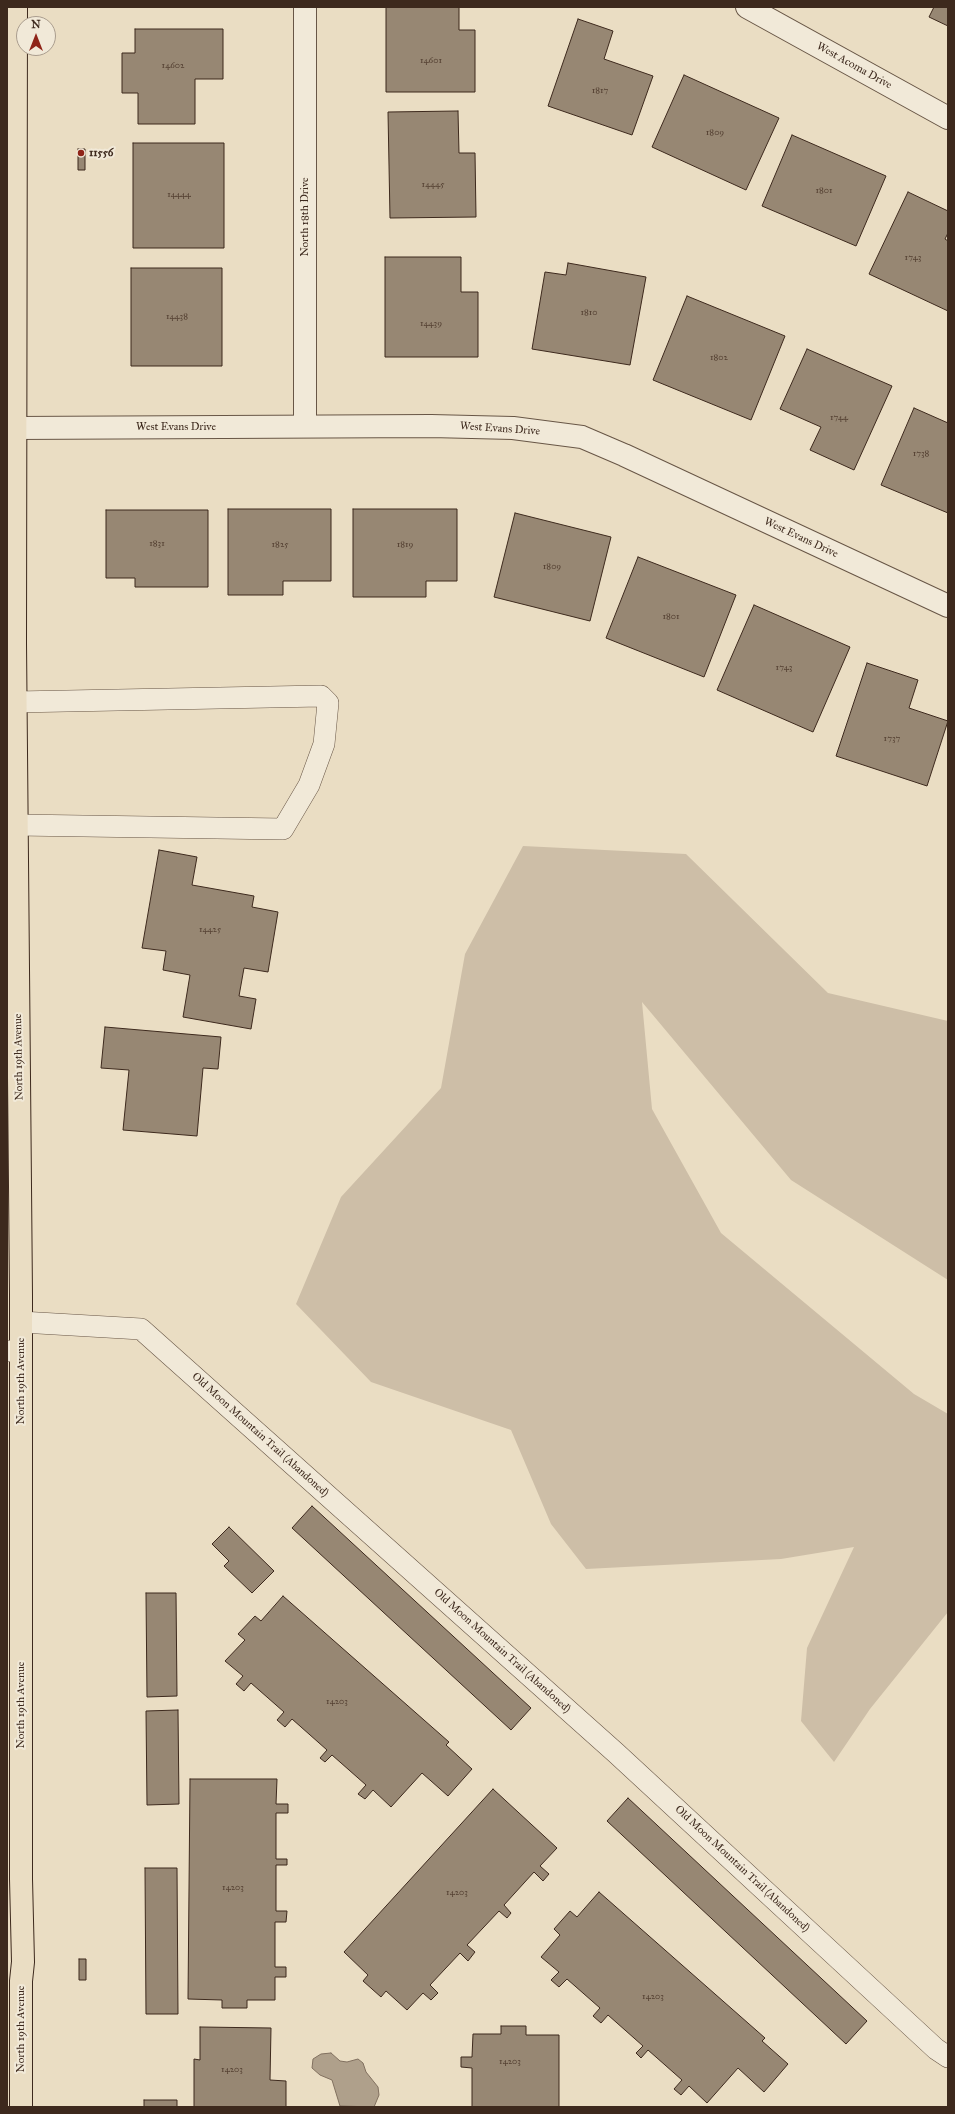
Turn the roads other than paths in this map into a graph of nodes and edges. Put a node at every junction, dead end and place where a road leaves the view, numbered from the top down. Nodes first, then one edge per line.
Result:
1 (16, 7) edge
2 (305, 7) edge
3 (756, 9) edge
4 (948, 118) edge
5 (305, 426) junction
6 (14, 428) junction
7 (948, 606) edge
8 (16, 702) junction
9 (17, 825) junction
10 (14, 1233) edge
11 (21, 1322) junction
12 (14, 1351) edge
13 (948, 2057) edge
14 (21, 2107) edge

1 - 6 main road, North 19th Avenue
2 - 5 street, North 18th Drive
3 - 4 street, West Acoma Drive
5 - 6 street, West Evans Drive
5 - 7 street, West Evans Drive
6 - 8 main road, North 19th Avenue
8 - 9 main road, North 19th Avenue
8 - 9 lane
9 - 10 main road, North 19th Avenue
10 - 11 main road, North 19th Avenue
11 - 12 main road, North 19th Avenue
11 - 13 lane, Old Moon Mountain Trail (Abandoned)
12 - 14 main road, North 19th Avenue

